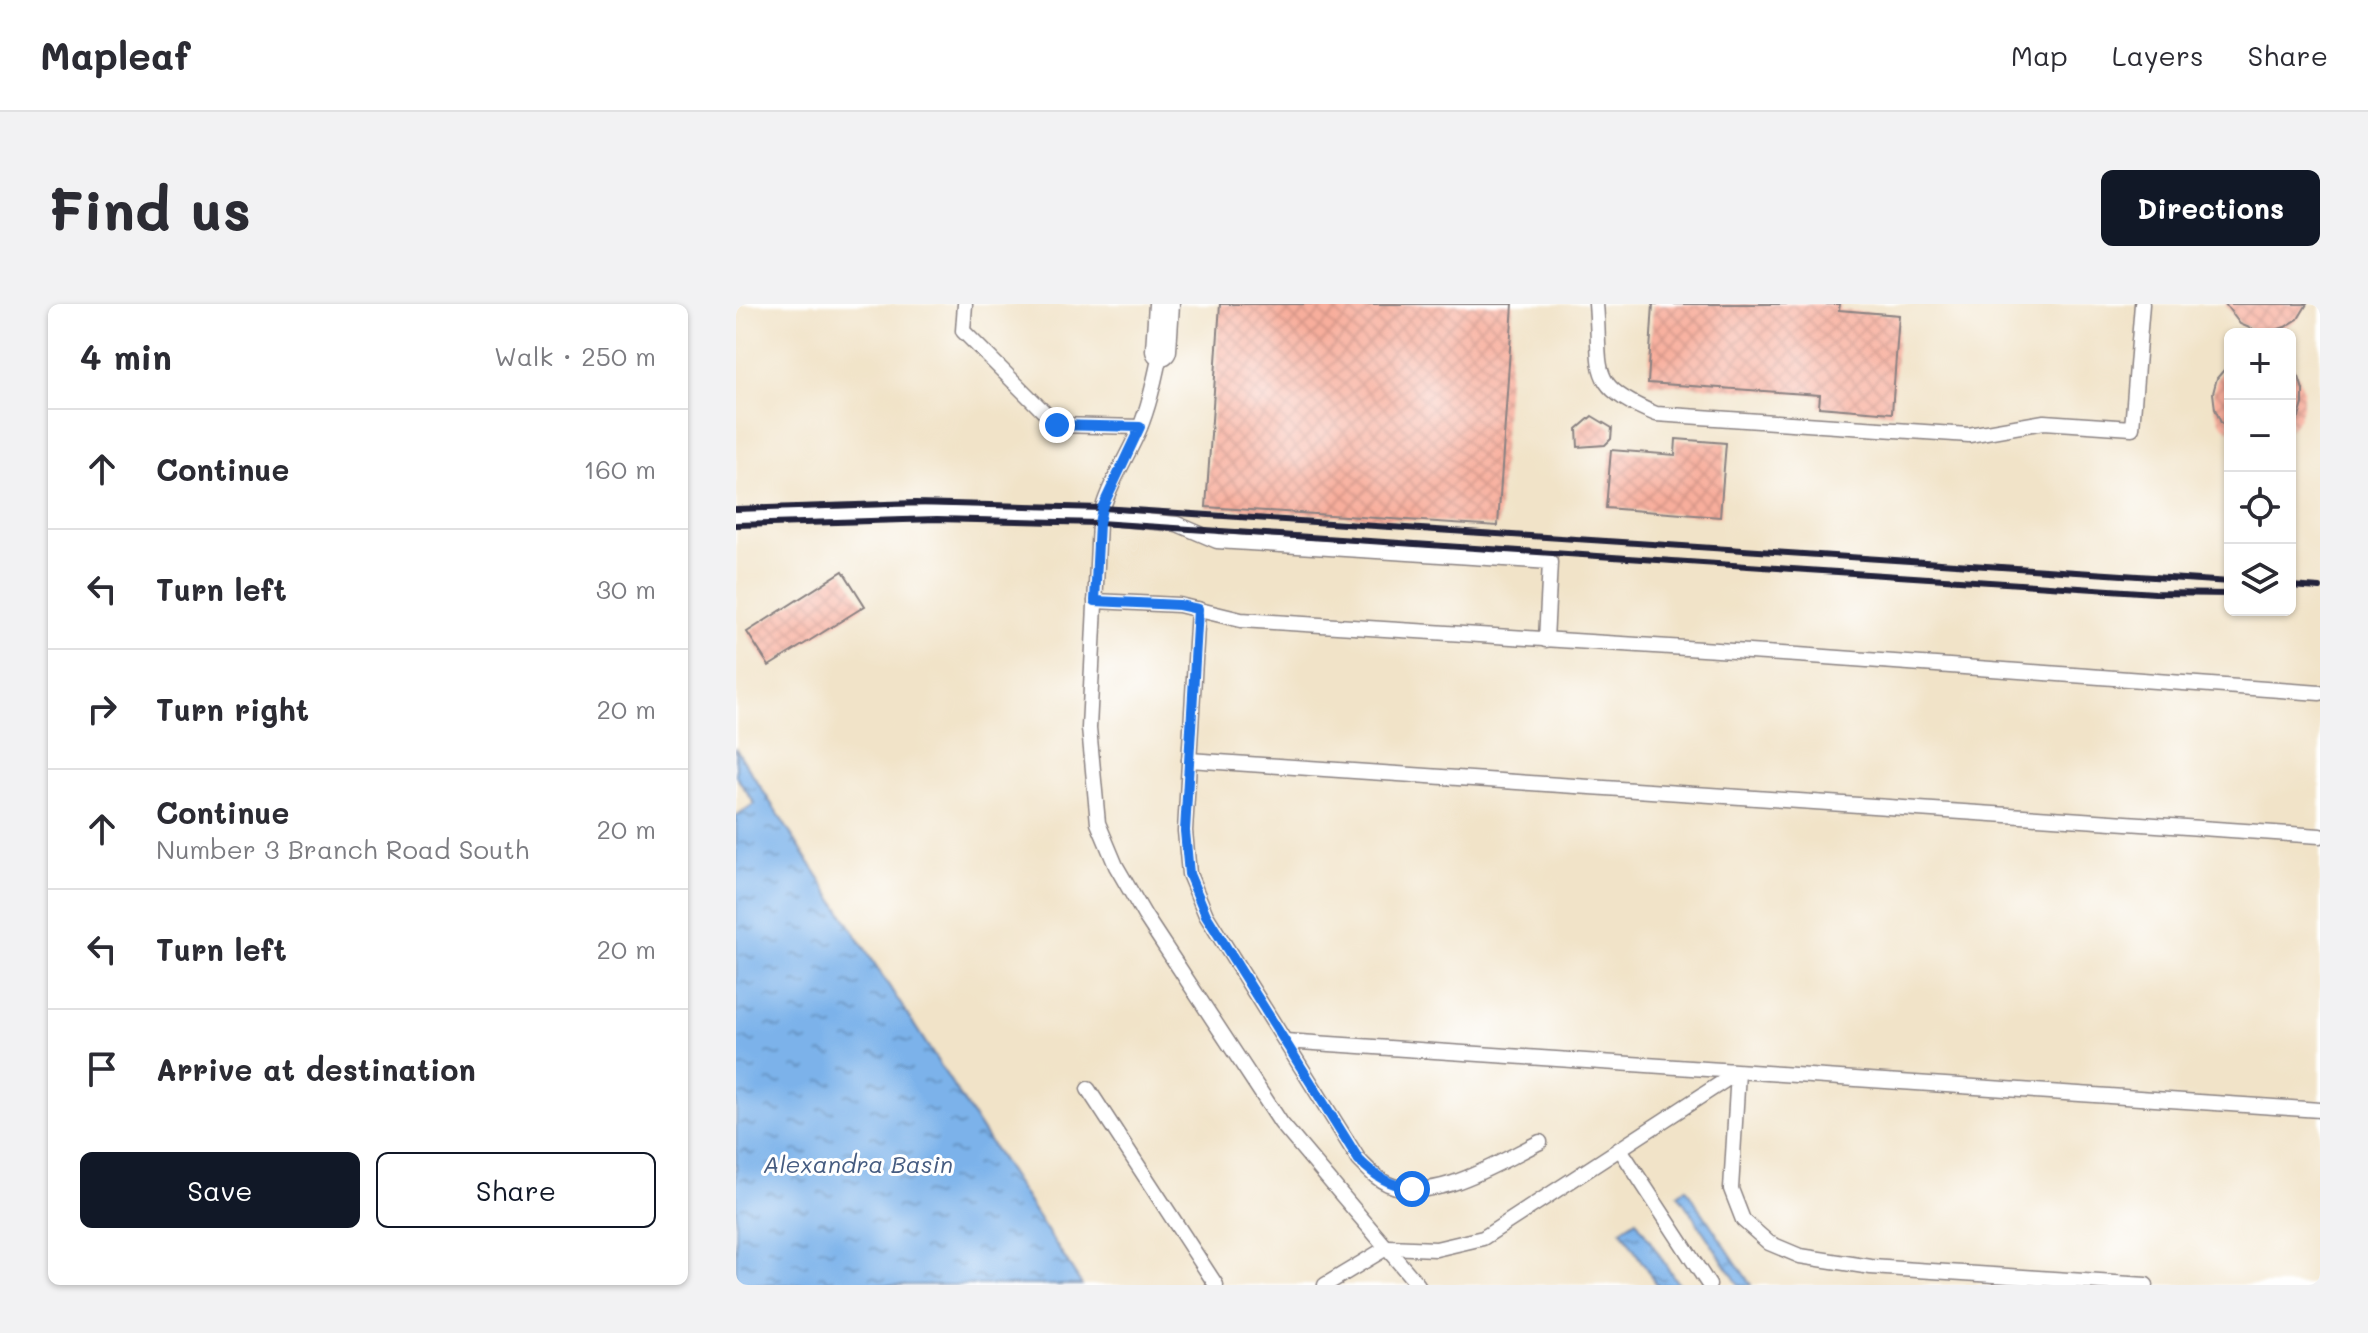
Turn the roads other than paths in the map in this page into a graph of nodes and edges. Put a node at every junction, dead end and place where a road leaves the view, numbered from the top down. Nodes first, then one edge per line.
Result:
1 (965, 304) edge
2 (1164, 304) edge
3 (1596, 304) edge
4 (2142, 304) edge
5 (1161, 350) joint
6 (1140, 427) junction
7 (1100, 517) junction
8 (736, 518) edge
9 (1095, 601) junction
10 (1198, 609) junction
11 (1546, 640) junction
12 (2320, 693) edge
13 (1189, 760) junction
14 (2320, 836) edge
15 (1285, 1041) junction
16 (1738, 1072) junction
17 (1088, 1089) dead end
18 (2320, 1110) edge
19 (1540, 1142) dead end
20 (1620, 1149) junction
21 (1388, 1247) junction
22 (1216, 1285) edge
23 (1325, 1285) edge
24 (1418, 1285) edge
25 (1709, 1285) edge
26 (2146, 1285) edge

1 - 6 lane
2 - 5 street
3 - 4 lane
5 - 6 lane
6 - 7 lane
7 - 8 lane
7 - 9 lane
7 - 11 lane
9 - 10 lane
9 - 21 lane
10 - 11 lane
10 - 13 lane
11 - 12 lane
13 - 14 lane
13 - 15 lane
15 - 16 lane
15 - 19 lane
16 - 18 lane
16 - 20 lane
16 - 26 lane
17 - 22 lane
20 - 21 lane
20 - 25 lane
21 - 23 lane
21 - 24 lane

